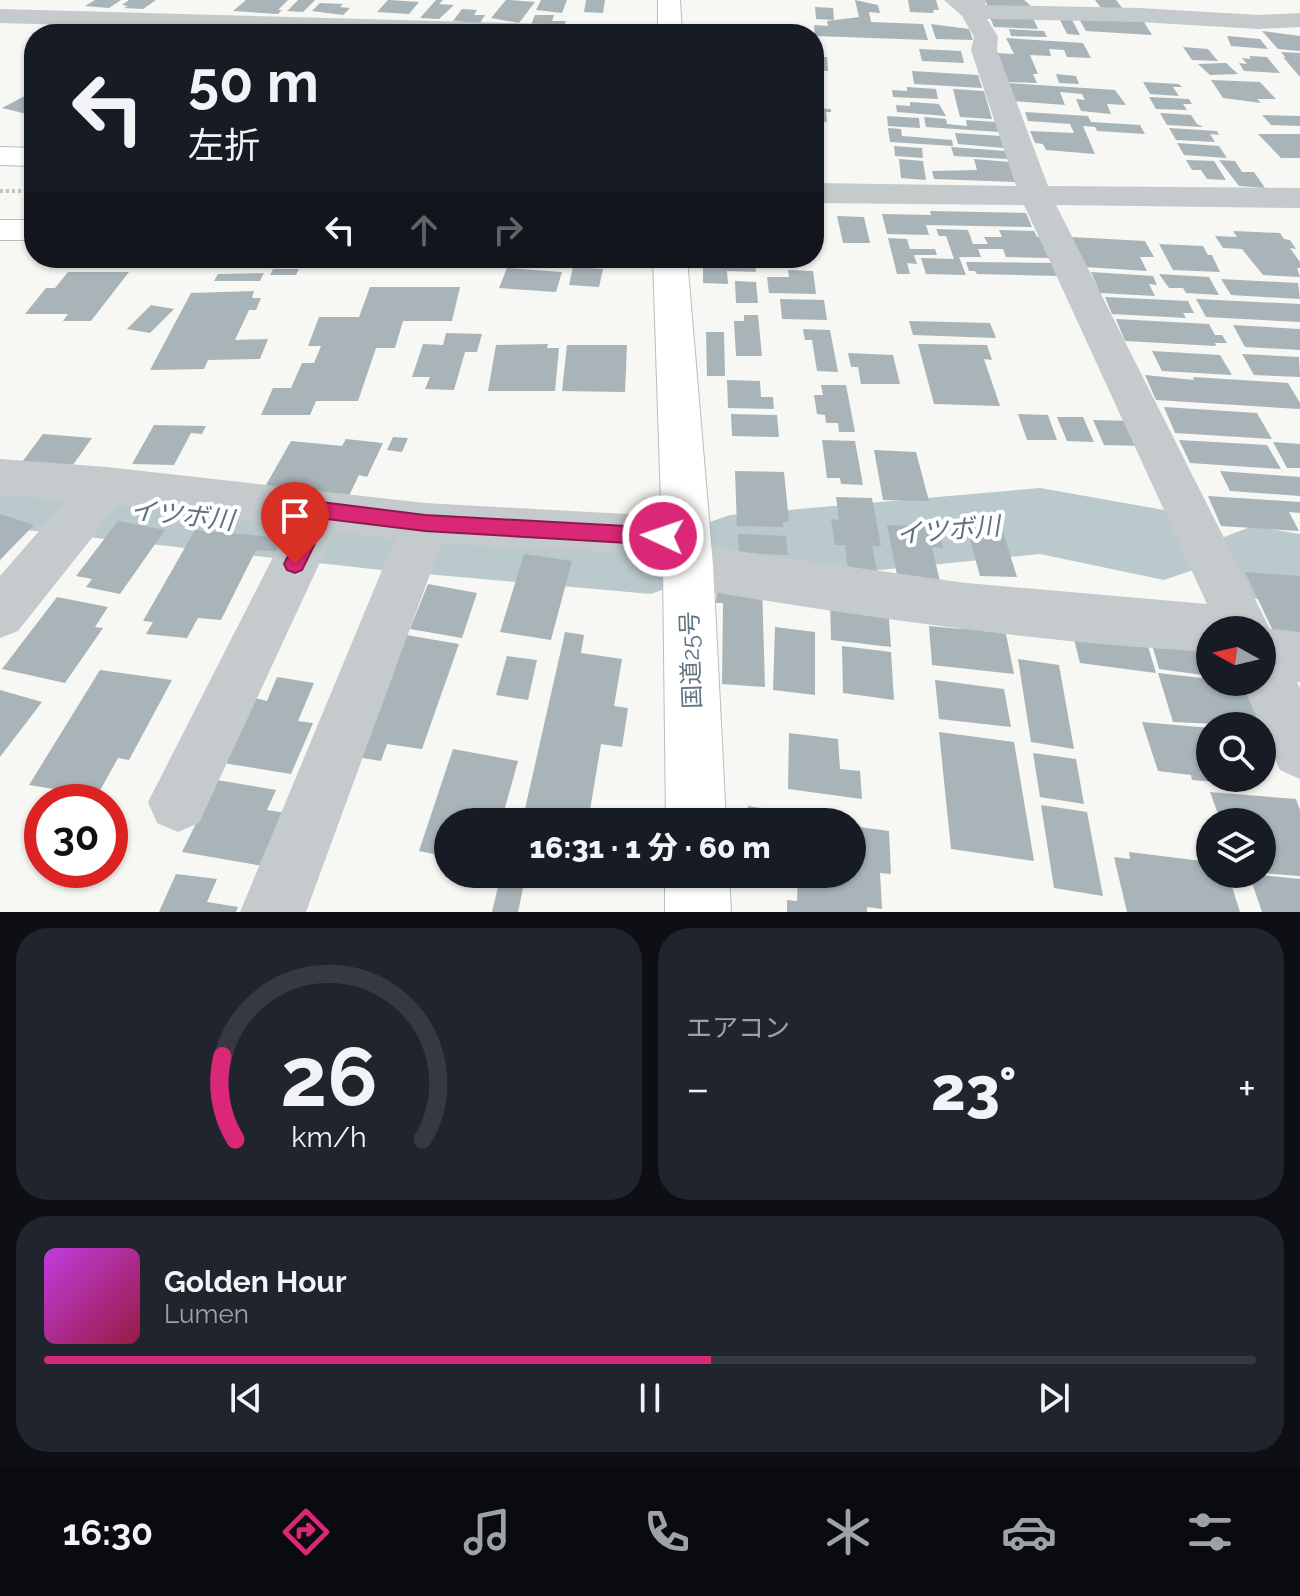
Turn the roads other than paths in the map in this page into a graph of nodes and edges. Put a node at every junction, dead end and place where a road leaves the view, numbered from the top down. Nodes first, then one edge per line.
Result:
1 (80, 0) edge
2 (375, 0) edge
3 (669, 0) edge
4 (1266, 0) edge
5 (967, 4) edge
6 (1133, 7) edge
7 (0, 16) edge
8 (48, 17) junction
9 (1293, 19) edge
10 (35, 24) edge
11 (353, 24) joint
12 (670, 24) edge
13 (24, 30) edge
14 (10, 38) dead end
15 (0, 156) edge
16 (24, 157) edge
17 (824, 193) edge
18 (1035, 195) junction
19 (1300, 198) edge
20 (0, 230) edge
21 (24, 230) edge
22 (670, 268) edge
23 (0, 477) edge
24 (95, 499) junction
25 (316, 522) junction
26 (421, 534) junction
27 (675, 551) junction
28 (0, 614) edge
29 (1238, 616) edge
30 (1196, 628) edge
31 (1276, 654) edge
32 (1300, 657) edge
33 (1275, 696) edge
34 (1300, 750) edge
35 (178, 802) dead end
36 (695, 808) edge
37 (697, 888) edge
38 (273, 912) edge
39 (698, 912) edge

1 - 8 street
2 - 11 street
3 - 12 main road
4 - 9 street
5 - 6 street
5 - 18 street
6 - 9 street
7 - 8 street
8 - 10 street
8 - 11 street
13 - 14 street
15 - 16 main road
17 - 18 street
18 - 19 street
18 - 29 street
20 - 21 main road
22 - 27 main road, 国道25号
23 - 24 street
24 - 25 street
24 - 28 street
25 - 26 street
25 - 35 street
26 - 27 street
26 - 38 street
27 - 30 street
27 - 36 main road, 国道25号
31 - 32 street
33 - 34 street
37 - 39 main road

